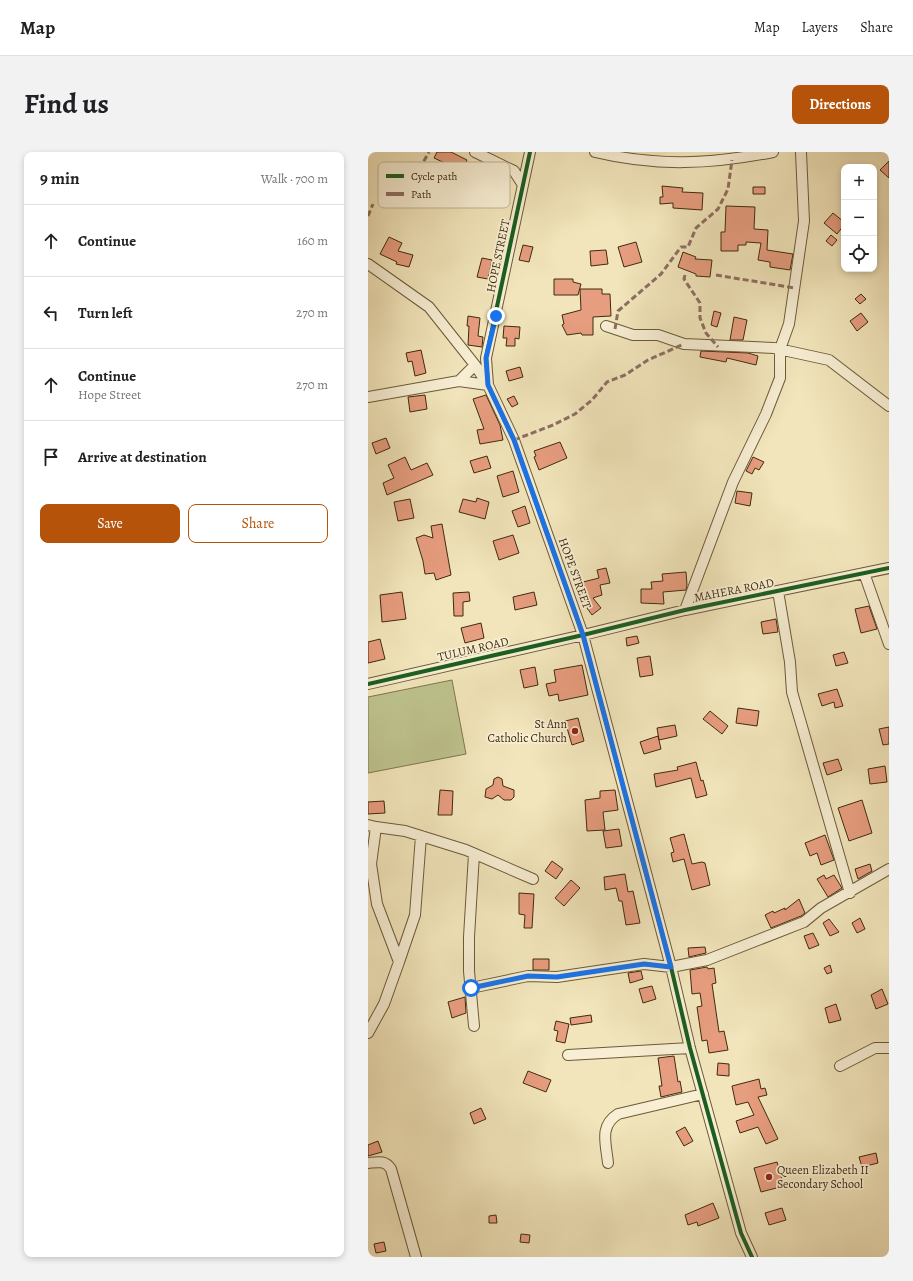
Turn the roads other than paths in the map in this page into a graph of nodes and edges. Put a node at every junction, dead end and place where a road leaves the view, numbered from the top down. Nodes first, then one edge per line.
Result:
1 (475, 152) edge
2 (530, 152) edge
3 (595, 152) edge
4 (773, 152) edge
5 (801, 152) edge
6 (496, 162) edge
7 (527, 163) junction
8 (510, 169) edge
9 (514, 171) junction
10 (523, 185) junction
11 (368, 264) edge
12 (606, 326) dead end
13 (780, 349) junction
14 (475, 366) junction
15 (459, 381) junction
16 (488, 385) junction
17 (368, 397) edge
18 (889, 406) edge
19 (889, 568) edge
20 (864, 573) junction
21 (778, 591) junction
22 (685, 610) junction
23 (583, 635) junction
24 (889, 644) edge
25 (368, 684) edge
26 (372, 826) edge
27 (421, 836) junction
28 (474, 854) junction
29 (889, 869) edge
30 (534, 879) dead end
31 (850, 893) junction
32 (399, 962) junction
33 (671, 967) junction
34 (471, 988) junction
35 (474, 1026) dead end
36 (368, 1033) edge
37 (690, 1048) junction
38 (889, 1048) edge
39 (568, 1055) dead end
40 (840, 1066) dead end
41 (703, 1094) junction
42 (368, 1163) edge
43 (608, 1163) dead end
44 (416, 1257) edge
45 (752, 1257) edge

1 - 6 street
2 - 7 street, HOPE STREET
3 - 4 street
5 - 13 street
7 - 9 street
7 - 10 street, HOPE STREET
8 - 9 street
9 - 10 street
10 - 16 street, HOPE STREET
11 - 14 street
12 - 13 street
13 - 18 street
13 - 22 street
14 - 15 street
14 - 16 street
15 - 16 street
15 - 17 street
16 - 23 street, HOPE STREET
19 - 20 street, MAHERA ROAD
20 - 21 street, MAHERA ROAD
20 - 24 street
21 - 22 street, MAHERA ROAD
21 - 31 street
22 - 23 street, MAHERA ROAD
23 - 25 street, TULUM ROAD
23 - 33 street, HOPE STREET
26 - 27 street
26 - 32 street
27 - 28 street
27 - 32 street
28 - 30 street
28 - 34 street
29 - 31 street
31 - 33 street
32 - 36 street
33 - 34 street
33 - 37 street, HOPE STREET
34 - 35 street
37 - 39 street
37 - 41 street, HOPE STREET
38 - 40 street
41 - 43 street
41 - 45 street, HOPE STREET
42 - 44 street

